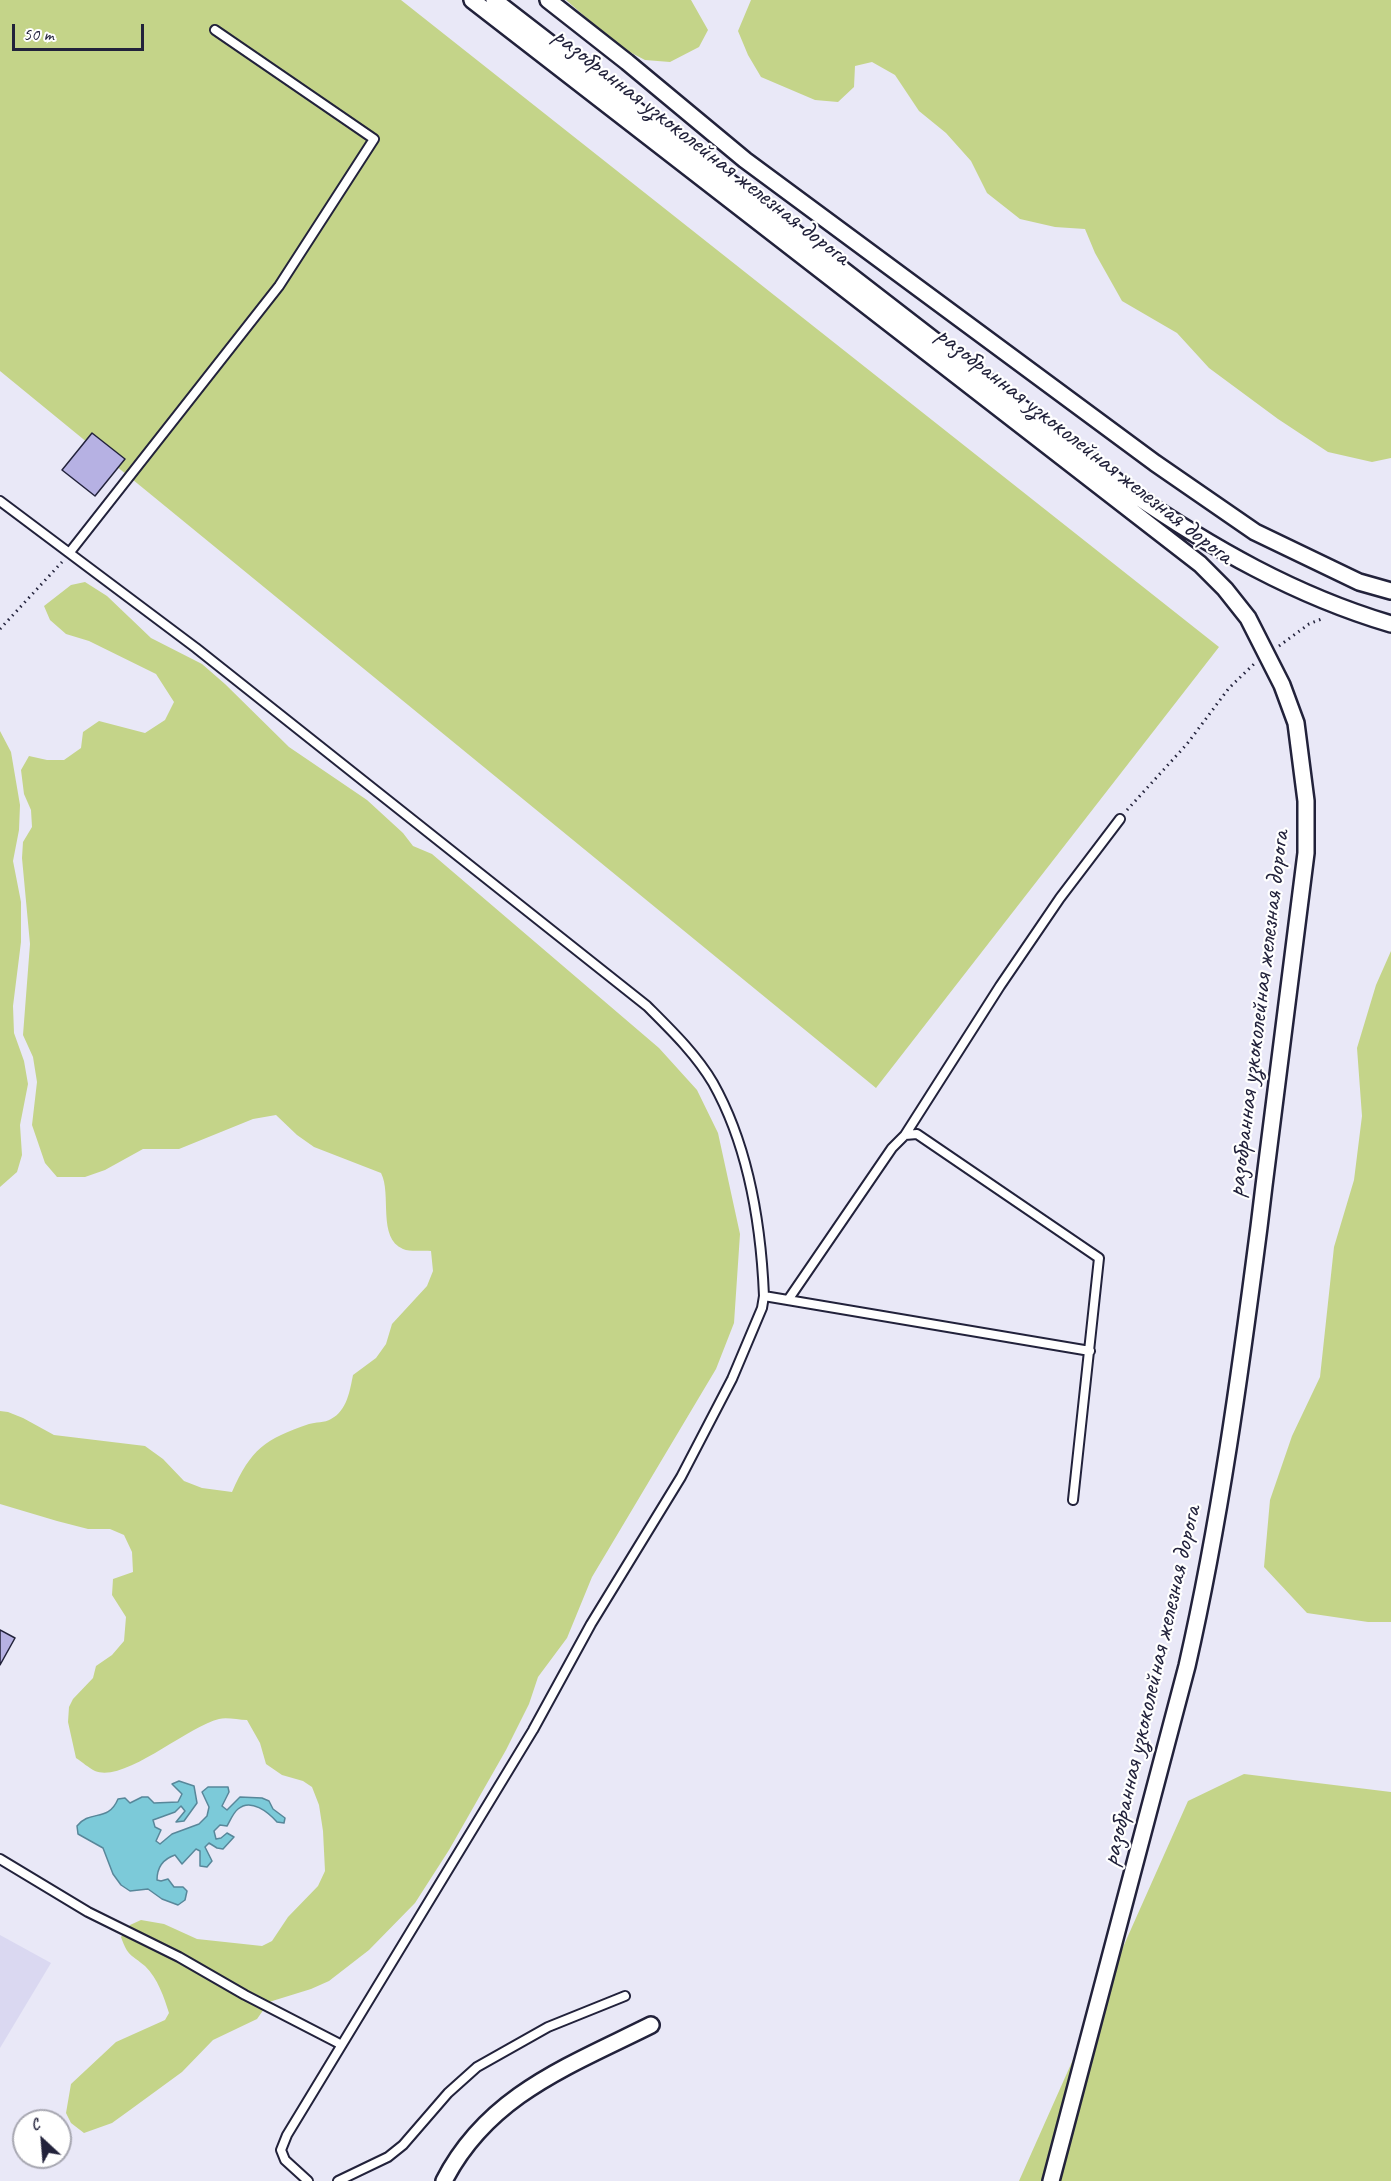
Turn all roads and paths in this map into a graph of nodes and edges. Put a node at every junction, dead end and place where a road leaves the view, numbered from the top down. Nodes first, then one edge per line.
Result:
1 (472, 0) edge
2 (494, 0) edge
3 (548, 0) edge
4 (215, 30) dead end
5 (0, 501) edge
6 (70, 552) junction
7 (1391, 591) edge
8 (1338, 607) junction
9 (1391, 624) edge
10 (0, 629) edge
11 (1268, 654) junction
12 (1120, 819) joint
13 (905, 1135) junction
14 (765, 1296) junction
15 (788, 1300) junction
16 (1090, 1351) junction
17 (1073, 1500) dead end
18 (0, 1859) edge
19 (625, 1996) dead end
20 (651, 2025) dead end
21 (340, 2044) junction
22 (309, 2181) edge
23 (338, 2181) edge
24 (444, 2181) edge
25 (1051, 2181) edge

1 - 11 street, разобранная узкоколейная железная дорога
2 - 8 street
3 - 7 street
4 - 6 lane
5 - 6 lane
6 - 10 path
6 - 14 lane
8 - 9 street
8 - 11 path
11 - 12 path
11 - 25 street, разобранная узкоколейная железная дорога
12 - 13 lane
13 - 15 lane
13 - 16 lane
14 - 15 lane
14 - 21 lane
15 - 16 lane
16 - 17 lane
18 - 21 lane
19 - 23 lane
20 - 24 street
21 - 22 lane

